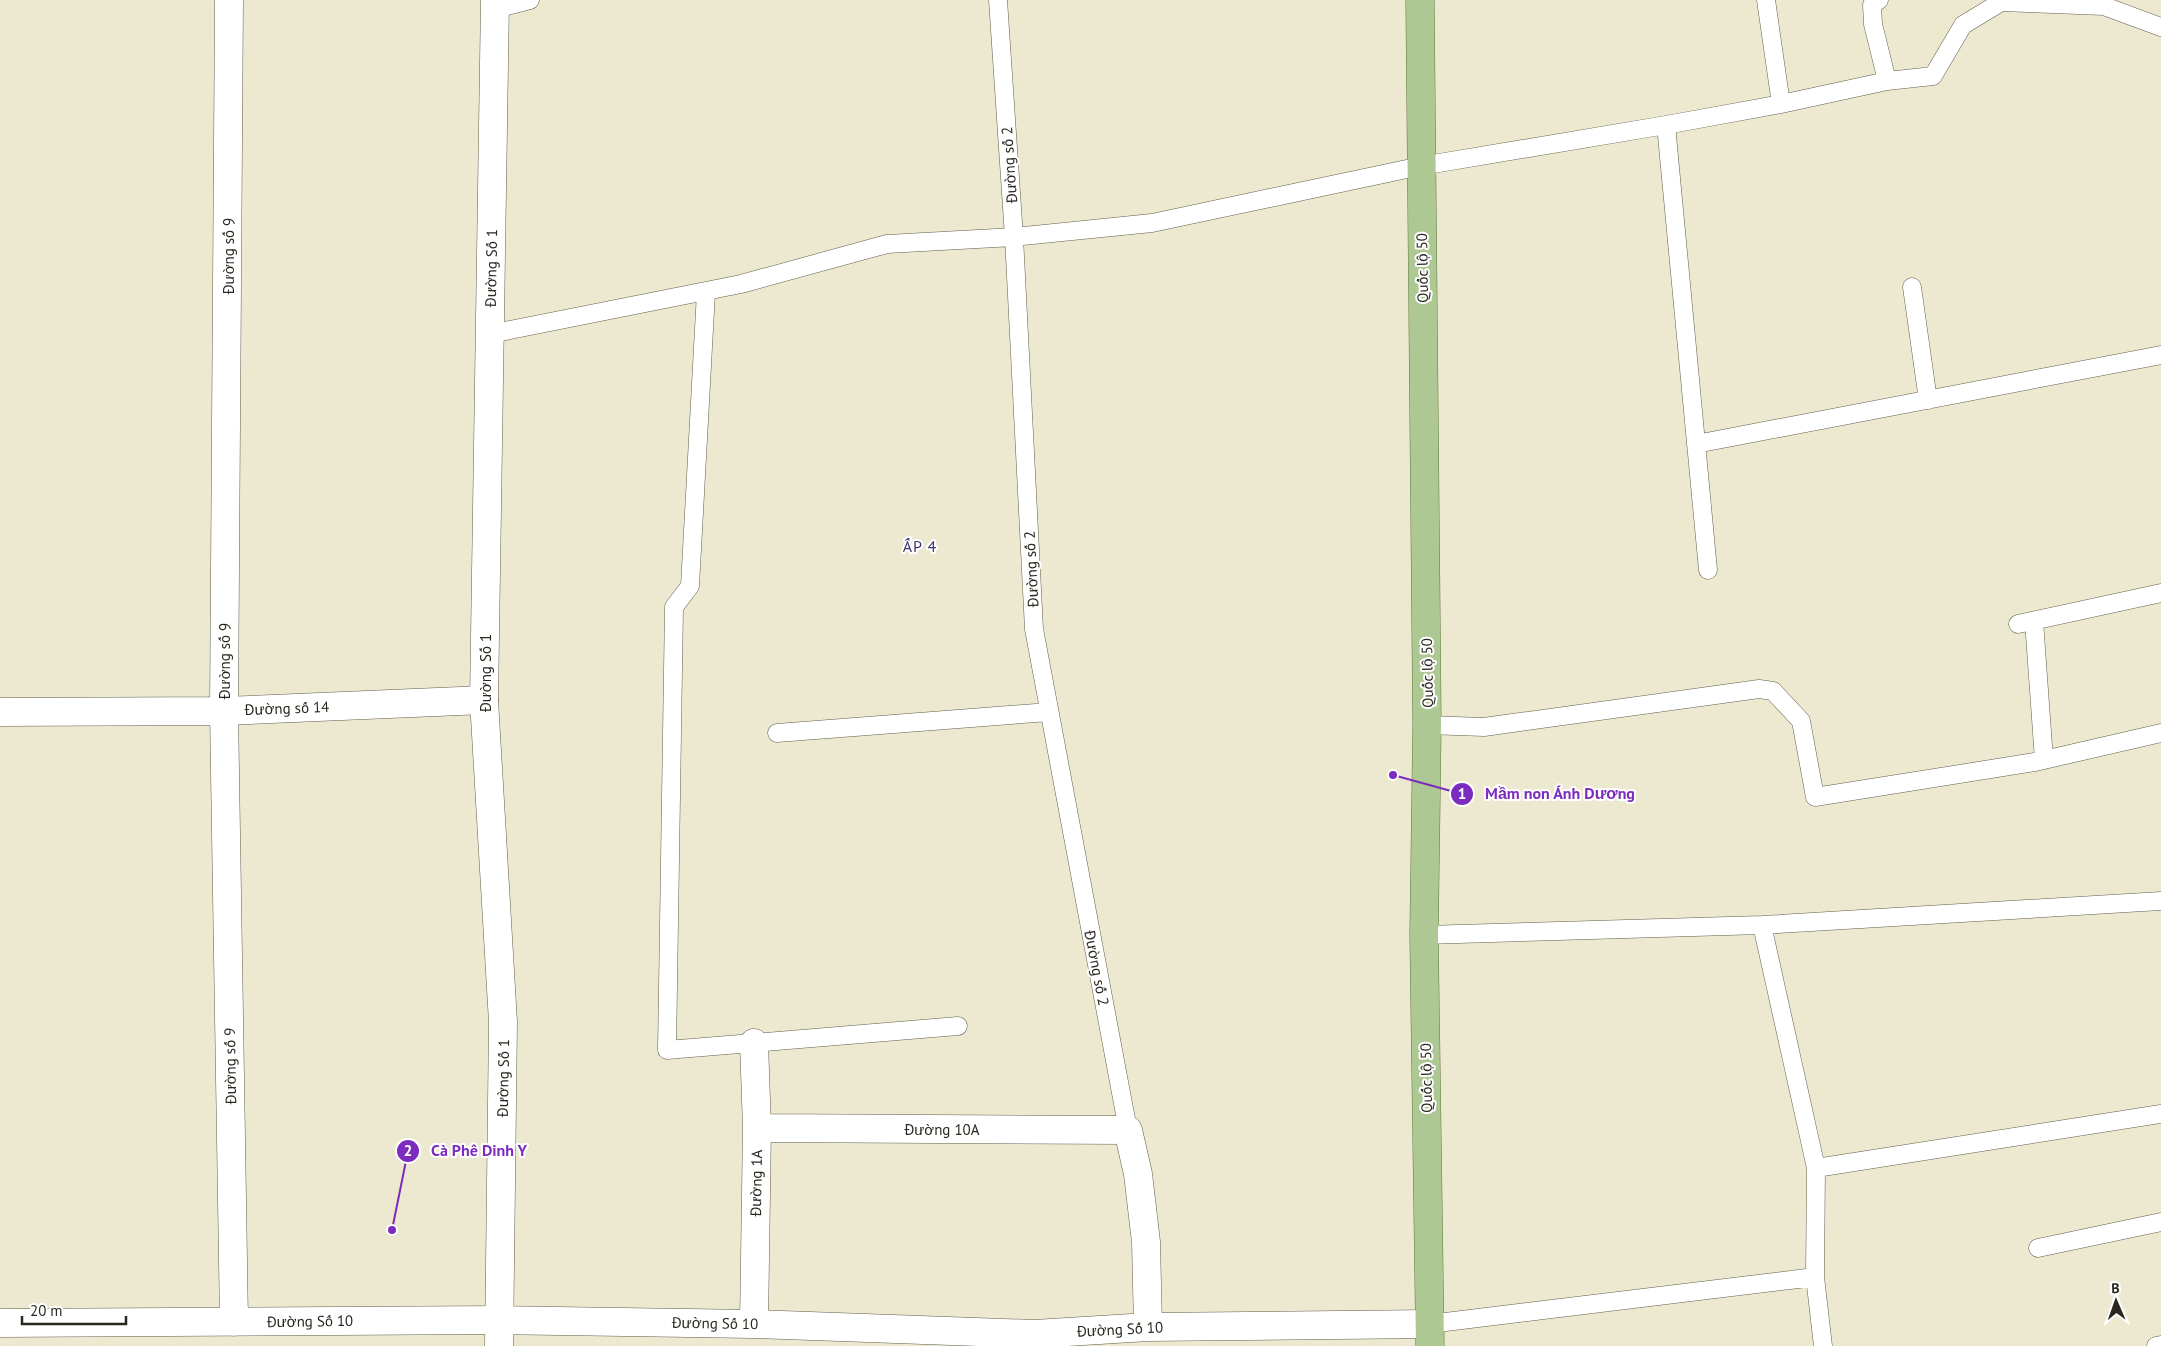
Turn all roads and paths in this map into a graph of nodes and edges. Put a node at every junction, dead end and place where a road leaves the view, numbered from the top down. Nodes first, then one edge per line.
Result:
1 (230, 0) edge
2 (530, 0) edge
3 (998, 0) edge
4 (1420, 0) edge
5 (1766, 0) edge
6 (1879, 0) edge
7 (495, 4) edge
8 (2161, 27) edge
9 (1887, 81) junction
10 (1782, 104) junction
11 (1666, 125) junction
12 (1421, 166) junction
13 (1014, 237) junction
14 (1912, 287) dead end
15 (706, 292) junction
16 (490, 334) junction
17 (2161, 355) edge
18 (1928, 400) junction
19 (1696, 444) junction
20 (1708, 570) dead end
21 (2161, 593) edge
22 (484, 700) junction
23 (224, 711) junction
24 (0, 712) edge
25 (1049, 712) junction
26 (1427, 725) junction
27 (777, 733) dead end
28 (2161, 733) edge
29 (2044, 760) junction
30 (2161, 902) edge
31 (1762, 925) junction
32 (1424, 935) junction
33 (958, 1026) dead end
34 (754, 1043) junction
35 (2161, 1114) edge
36 (757, 1128) junction
37 (1128, 1130) junction
38 (1816, 1168) junction
39 (2161, 1222) edge
40 (2038, 1248) dead end
41 (1815, 1277) junction
42 (234, 1322) junction
43 (0, 1323) edge
44 (754, 1324) junction
45 (1148, 1327) junction
46 (499, 1333) edge
47 (1429, 1335) edge
48 (1036, 1340) edge
49 (2161, 1344) edge
50 (1823, 1346) edge
51 (2156, 1346) edge

1 - 23 street, Đường số 9
2 - 7 lane
3 - 13 lane, Đường số 2
4 - 12 main road, Quốc lộ 50
5 - 10 lane
6 - 9 lane
7 - 16 street, Đường Số 1
8 - 9 lane
9 - 10 lane
10 - 11 lane
11 - 12 lane
11 - 19 lane
12 - 13 lane
12 - 26 main road, Quốc lộ 50
13 - 15 lane
13 - 25 lane, Đường số 2
14 - 18 lane
15 - 16 lane
15 - 34 lane
16 - 22 street, Đường Số 1
17 - 18 lane
18 - 19 lane
19 - 20 lane
21 - 29 lane
22 - 23 street, Đường số 14
22 - 46 street, Đường Số 1
23 - 24 street, Đường số 14
23 - 42 street, Đường số 9
25 - 27 lane
25 - 37 lane, Đường số 2
26 - 29 lane
26 - 32 main road, Quốc lộ 50
28 - 29 lane
30 - 31 lane
31 - 32 lane
31 - 38 lane
32 - 47 main road, Quốc lộ 50
33 - 34 lane
34 - 36 street, Đường 1A
35 - 38 lane
36 - 37 street, Đường 10A
36 - 44 street, Đường 1A
37 - 45 street
38 - 41 lane
39 - 40 lane
41 - 47 lane
41 - 50 lane
42 - 43 street, Đường Số 10
42 - 46 street, Đường Số 10
44 - 46 street, Đường Số 10
44 - 48 street, Đường Số 10
45 - 47 street, Đường Số 10
45 - 48 street, Đường Số 10
49 - 51 lane

